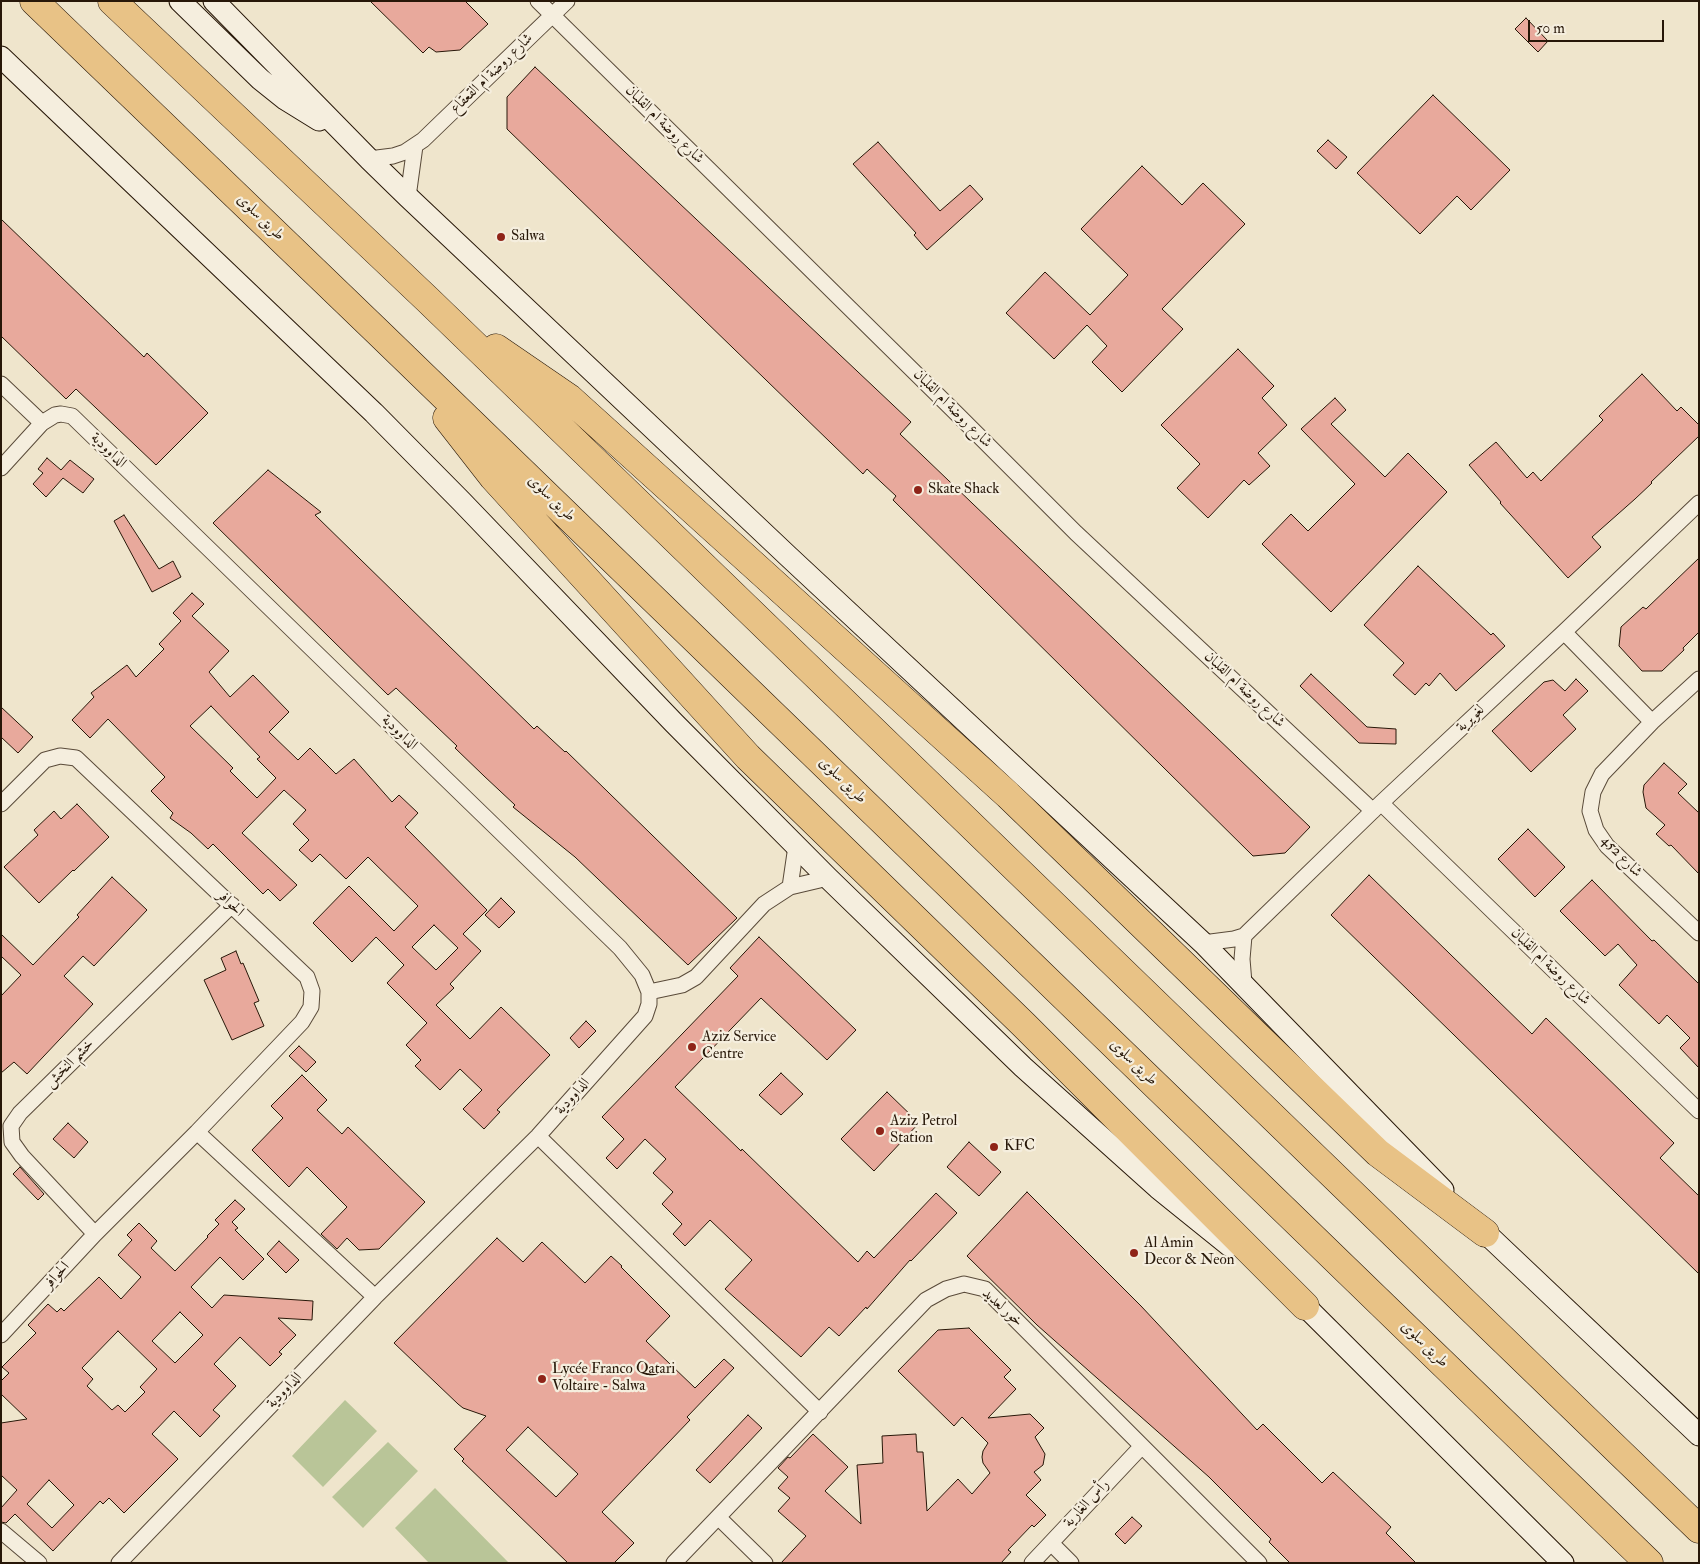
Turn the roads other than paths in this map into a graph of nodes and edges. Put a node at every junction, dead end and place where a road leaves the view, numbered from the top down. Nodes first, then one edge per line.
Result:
1 (34, 1) edge
2 (112, 1) edge
3 (180, 1) edge
4 (214, 1) edge
5 (538, 1) edge
6 (567, 1) edge
7 (552, 15) junction
8 (1, 57) edge
9 (347, 137) junction
10 (415, 146) junction
11 (369, 159) junction
12 (408, 197) junction
13 (428, 300) junction
14 (383, 337) junction
15 (1, 384) edge
16 (42, 423) junction
17 (1, 468) edge
18 (1699, 503) edge
19 (1564, 632) junction
20 (1699, 679) edge
21 (1652, 722) junction
22 (1, 804) edge
23 (1377, 807) junction
24 (796, 846) junction
25 (828, 878) junction
26 (790, 887) junction
27 (232, 905) junction
28 (1699, 933) edge
29 (1244, 936) junction
30 (1203, 942) junction
31 (1244, 983) junction
32 (649, 992) junction
33 (1699, 1111) edge
34 (197, 1132) junction
35 (538, 1136) junction
36 (1485, 1233) junction
37 (95, 1234) junction
38 (375, 1297) junction
39 (1305, 1306) junction
40 (1, 1335) edge
41 (1672, 1410) junction
42 (820, 1412) junction
43 (1699, 1420) edge
44 (1699, 1435) edge
45 (1142, 1446) junction
46 (719, 1518) junction
47 (1699, 1529) edge
48 (1, 1531) edge
49 (1051, 1543) junction
50 (39, 1563) edge
51 (118, 1563) edge
52 (674, 1563) edge
53 (765, 1563) edge
54 (1032, 1563) edge
55 (1071, 1563) edge
56 (1259, 1563) edge
57 (1562, 1563) edge
58 (1649, 1563) edge

1 - 14 highway, طريق سلوى
2 - 13 highway
3 - 9 main road
4 - 9 main road
5 - 7 street, شارع روضة ام القلبان
6 - 7 street, شارع روضة ام القعقاع
7 - 10 street, شارع روضة ام القعقاع
7 - 23 street, شارع روضة ام القلبان
8 - 24 main road
9 - 11 main road
10 - 11 street, شارع روضة ام القعقاع
10 - 12 street
11 - 12 main road
12 - 30 main road
13 - 36 highway
13 - 47 highway
14 - 39 highway
14 - 58 highway, طريق سلوى
15 - 16 street
16 - 17 street, الداوودية
16 - 32 street, الداوودية
18 - 19 street, لغويرية
19 - 21 street
19 - 23 street, لغويرية
20 - 21 street, شارع 452
21 - 28 street, شارع 452
22 - 27 street, الحوافر
23 - 29 street, لغويرية
23 - 33 street, شارع روضة ام القلبان
24 - 25 main road
24 - 26 street
25 - 26 street
25 - 39 main road
26 - 32 street
27 - 34 street, الحوافر
27 - 37 street, خشم النخش
29 - 30 street
29 - 31 street
30 - 31 main road
31 - 36 main road
32 - 35 street, الداوودية
34 - 37 street, الحوافر
34 - 38 street
35 - 38 street, الداوودية
35 - 42 street
36 - 41 main road
37 - 40 street, الحوافر
38 - 51 street, الداوودية
39 - 57 main road
41 - 43 main road
41 - 44 main road
42 - 45 street, خور لعديد
42 - 46 street, خور لعديد
45 - 49 street, رأس الغارية
45 - 56 street, خور لعديد
46 - 52 street, خور لعديد
46 - 53 street
48 - 50 street
49 - 54 street, رأس الغارية
49 - 55 street

